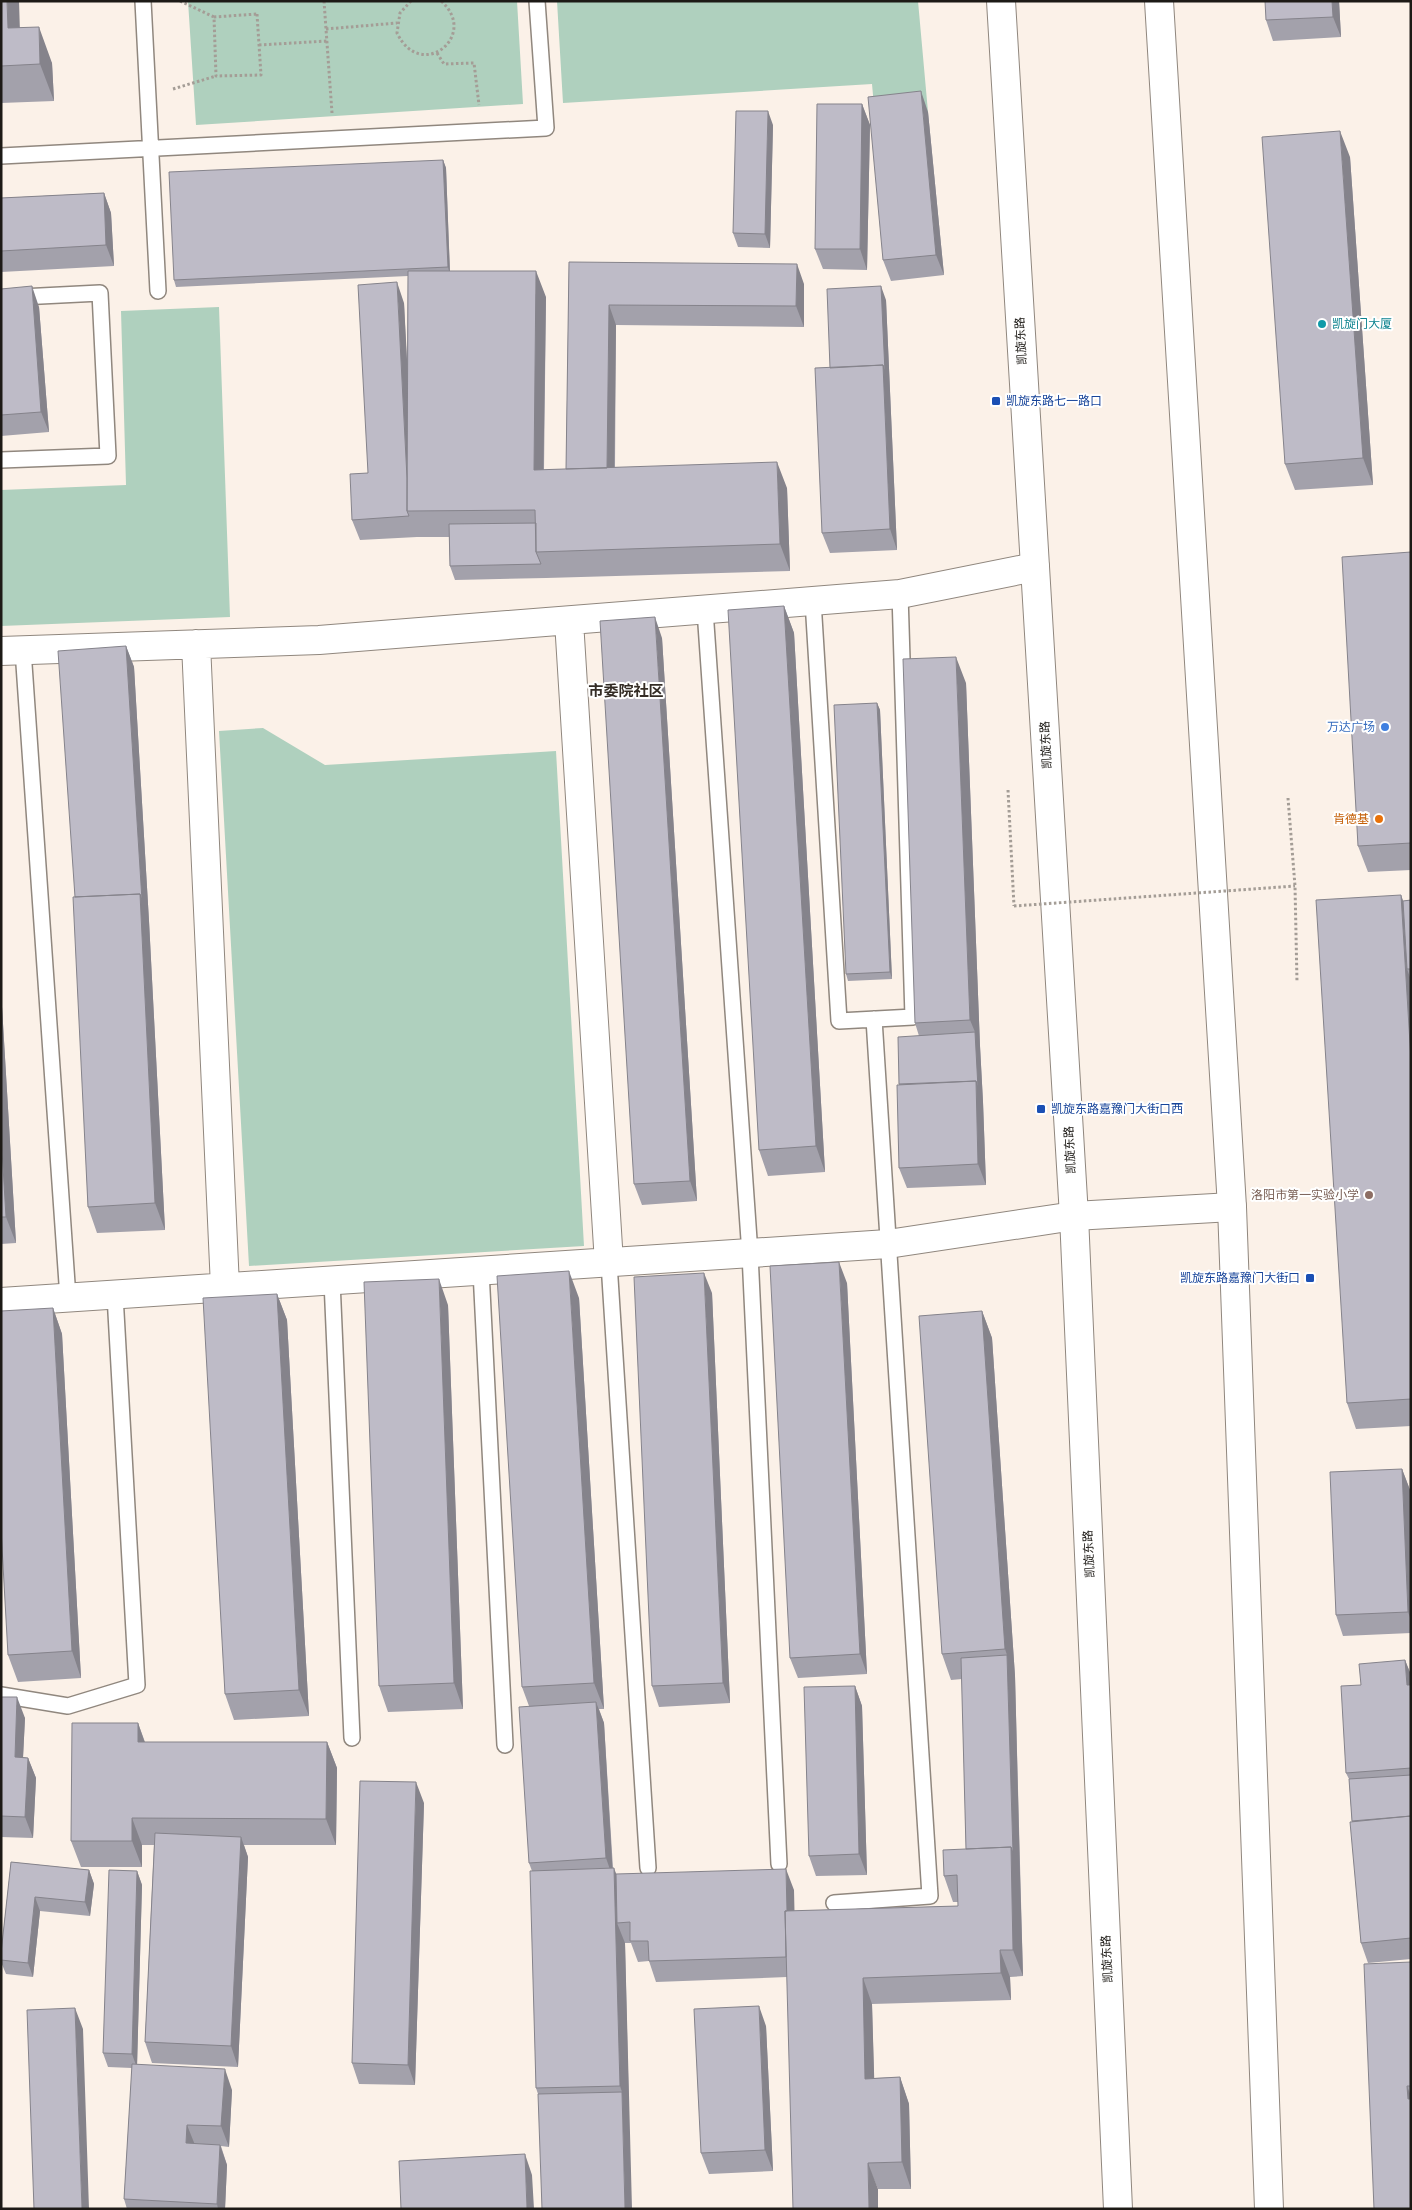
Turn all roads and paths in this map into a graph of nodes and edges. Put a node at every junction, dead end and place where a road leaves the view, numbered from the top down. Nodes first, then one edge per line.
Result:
1 (143, 1) edge
2 (180, 1) edge
3 (324, 1) edge
4 (411, 1) edge
5 (441, 1) edge
6 (537, 1) edge
7 (1001, 1) edge
8 (1159, 1) edge
9 (214, 17) junction
10 (397, 23) junction
11 (326, 28) junction
12 (327, 41) junction
13 (259, 45) junction
14 (437, 52) junction
15 (216, 76) junction
16 (149, 97) junction
17 (482, 131) junction
18 (334, 139) junction
19 (152, 148) junction
20 (1, 156) edge
21 (158, 291) dead end
22 (1, 298) edge
23 (1, 460) edge
24 (1035, 566) junction
25 (900, 594) junction
26 (813, 601) junction
27 (706, 610) junction
28 (569, 621) junction
29 (196, 644) junction
30 (12, 650) edge
31 (1008, 790) dead end
32 (1288, 798) dead end
33 (1294, 886) junction
34 (1297, 982) dead end
35 (874, 1019) junction
36 (1232, 1207) junction
37 (1074, 1216) junction
38 (888, 1244) junction
39 (750, 1254) junction
40 (609, 1263) junction
41 (481, 1271) junction
42 (332, 1281) junction
43 (225, 1288) junction
44 (115, 1295) junction
45 (68, 1298) junction
46 (1, 1302) edge
47 (1, 1695) edge
48 (352, 1738) dead end
49 (505, 1745) dead end
50 (779, 1864) dead end
51 (648, 1868) dead end
52 (834, 1902) dead end
53 (1118, 2209) edge
54 (1269, 2209) edge

1 - 16 lane
2 - 9 path
3 - 11 path
4 - 10 path
5 - 14 path
6 - 17 lane
7 - 24 main road, 凯旋东路
8 - 36 main road
9 - 13 path
9 - 15 path
10 - 11 path
10 - 14 path
11 - 12 path
12 - 13 path
12 - 18 path
13 - 15 path
14 - 17 path
15 - 16 path
16 - 19 lane
17 - 18 lane
18 - 19 lane
19 - 20 lane
19 - 21 lane
22 - 23 lane
24 - 25 main road
24 - 37 main road, 凯旋东路
25 - 26 main road
25 - 35 lane
26 - 27 main road
26 - 35 lane
27 - 28 main road
27 - 39 lane
28 - 29 main road
28 - 40 main road
29 - 30 main road
29 - 43 main road
30 - 45 lane
31 - 33 path, bridge
32 - 33 path
33 - 34 path
35 - 38 lane
36 - 37 main road
36 - 54 main road
37 - 38 main road
37 - 53 main road, 凯旋东路
38 - 39 main road
38 - 52 lane
39 - 40 main road
39 - 50 lane
40 - 41 main road
40 - 51 lane
41 - 42 main road
41 - 49 lane
42 - 43 main road
42 - 48 lane
43 - 44 main road
44 - 45 main road
44 - 47 lane
45 - 46 main road

